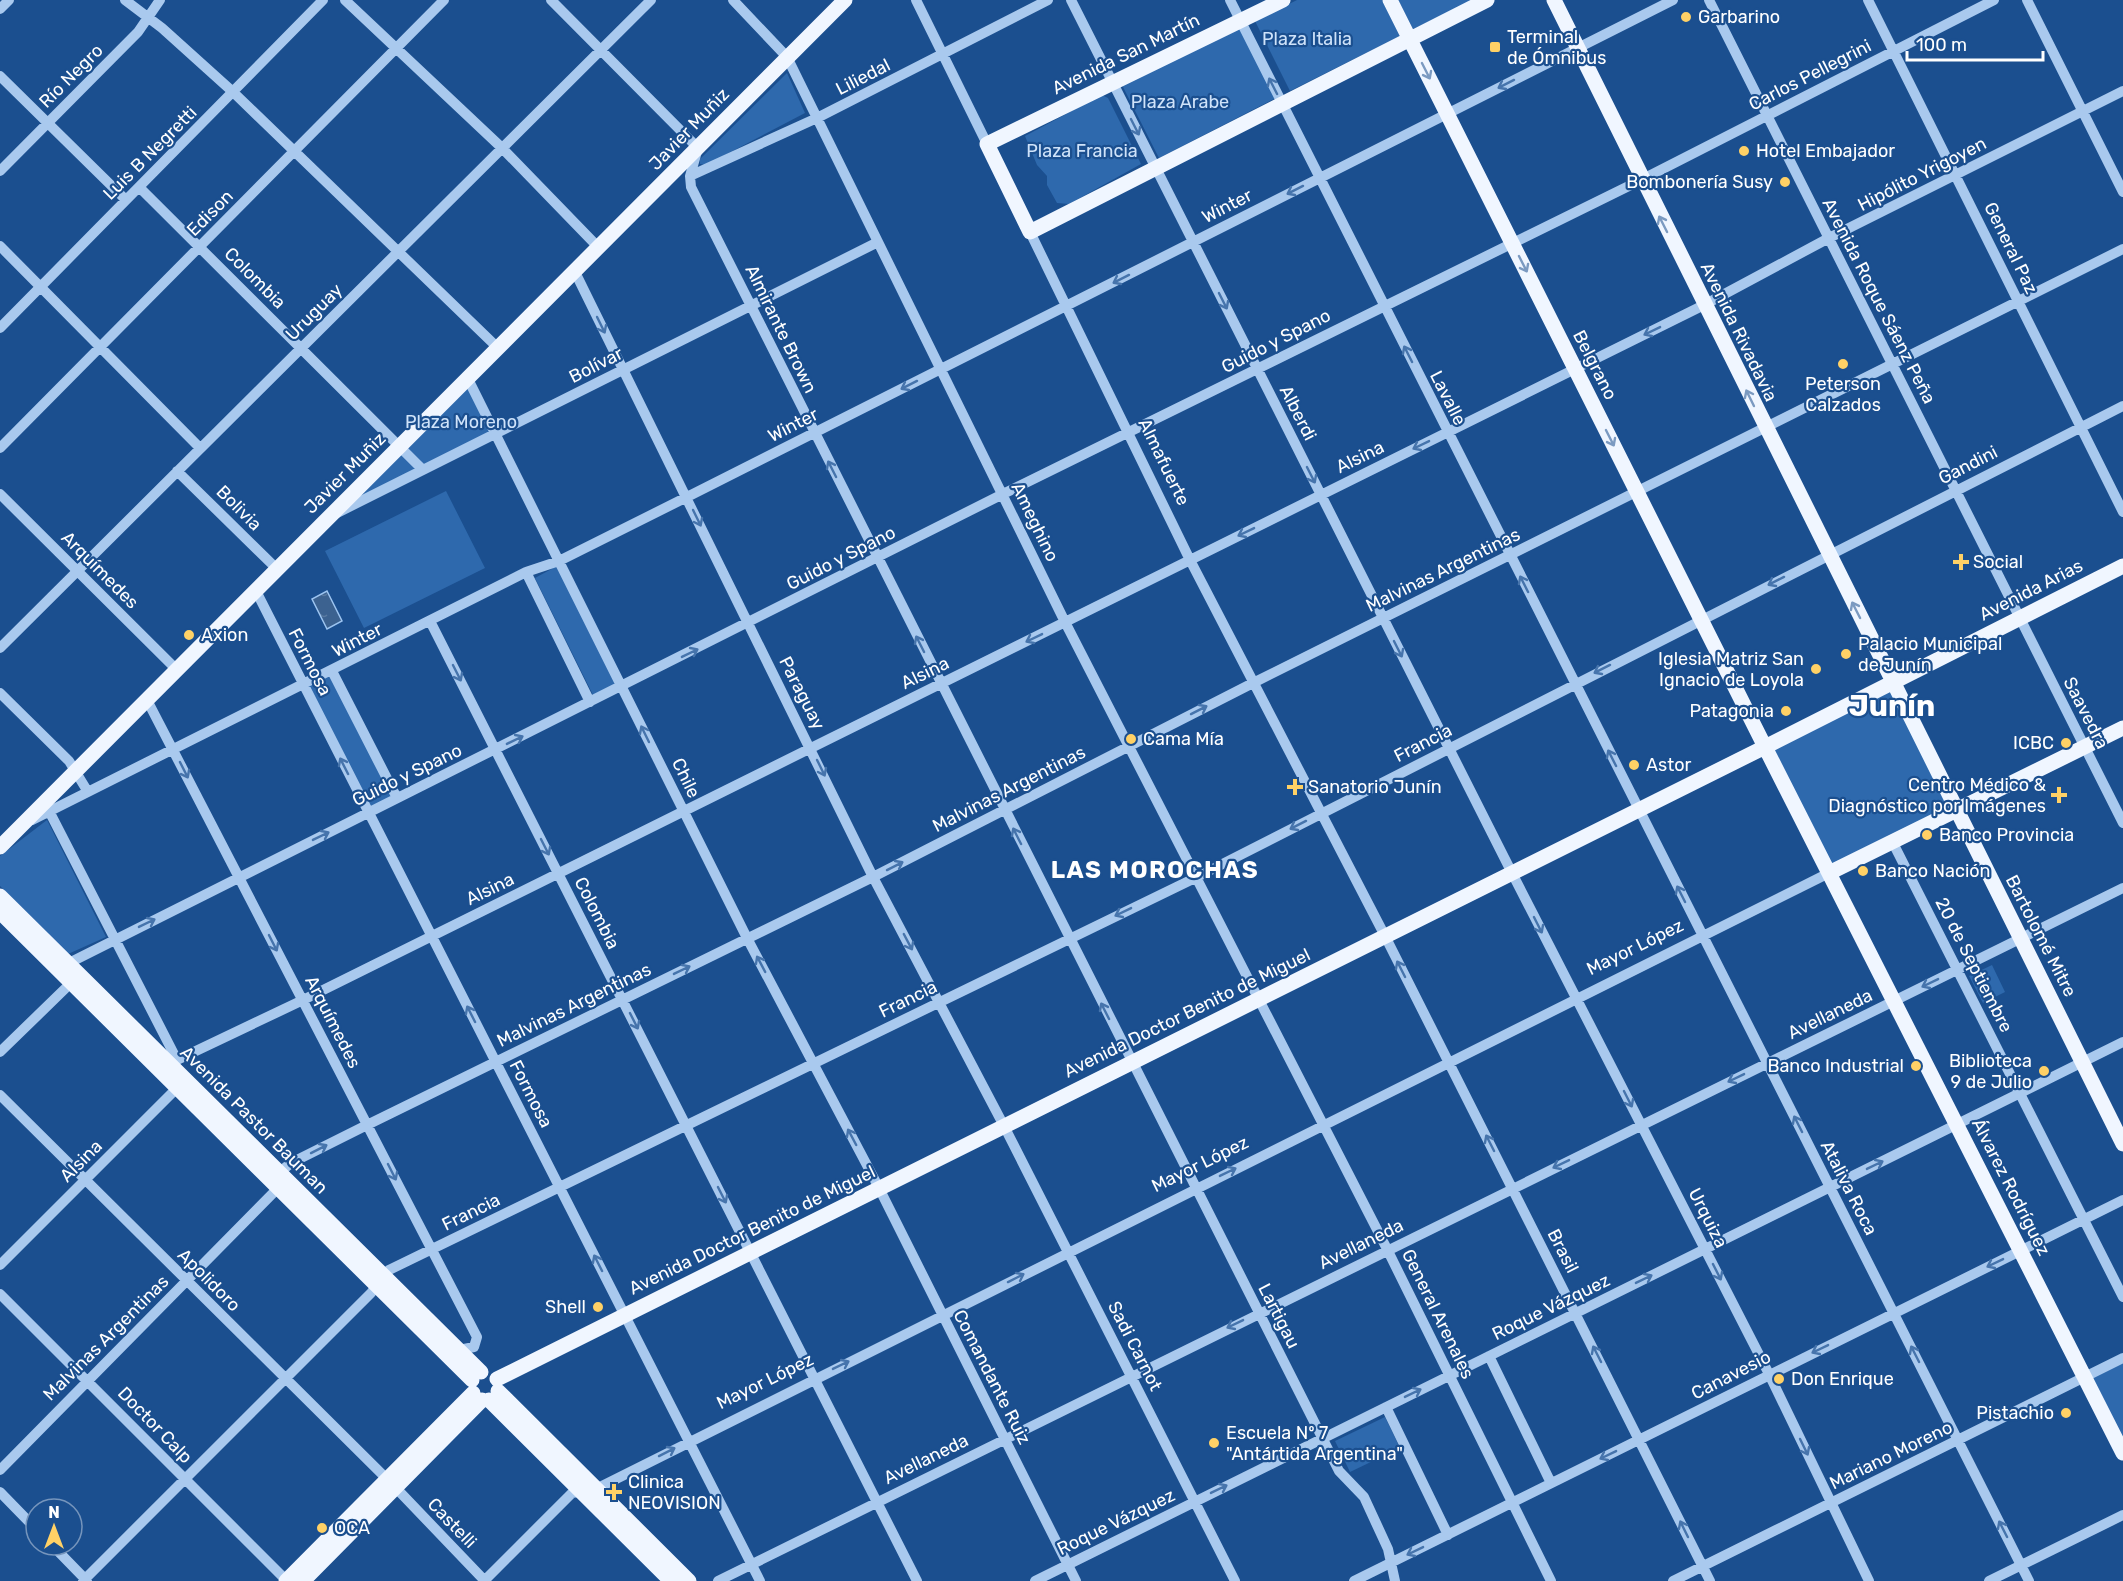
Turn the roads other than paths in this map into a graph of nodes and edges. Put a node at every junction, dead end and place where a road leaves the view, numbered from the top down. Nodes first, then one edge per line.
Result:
1 (9, 0) edge
2 (125, 0) edge
3 (160, 0) edge
4 (323, 0) edge
5 (345, 0) edge
6 (444, 0) edge
7 (551, 0) edge
8 (651, 0) edge
9 (733, 0) edge
10 (845, 0) edge
11 (916, 0) edge
12 (1048, 0) edge
13 (1071, 0) edge
14 (1230, 0) edge
15 (1282, 0) edge
16 (1390, 0) edge
17 (1487, 0) edge
18 (1554, 0) edge
19 (1673, 0) edge
20 (1709, 0) edge
21 (1868, 0) edge
22 (1994, 0) edge
23 (2027, 0) edge
24 (0, 9) edge
25 (148, 17) junction
26 (1240, 21) junction
27 (1411, 40) junction
28 (396, 48) junction
29 (1577, 48) junction
30 (601, 50) junction
31 (1894, 51) junction
32 (943, 55) junction
33 (787, 57) junction
34 (0, 76) edge
35 (1112, 82) junction
36 (2123, 91) edge
37 (233, 92) junction
38 (1282, 104) junction
39 (2083, 111) junction
40 (1448, 114) junction
41 (1767, 116) junction
42 (817, 118) junction
43 (48, 123) junction
44 (987, 144) junction
45 (501, 148) junction
46 (698, 148) junction
47 (295, 150) junction
48 (1156, 169) junction
49 (0, 171) edge
50 (1955, 175) junction
51 (690, 176) junction
52 (1319, 178) junction
53 (1641, 180) junction
54 (139, 187) junction
55 (2123, 192) edge
56 (126, 200) junction
57 (1030, 232) junction
58 (1829, 238) junction
59 (878, 242) junction
60 (1193, 242) junction
61 (1513, 243) junction
62 (0, 246) edge
63 (200, 247) junction
64 (599, 248) junction
65 (2123, 249) edge
66 (399, 250) junction
67 (575, 272) junction
68 (41, 287) junction
69 (2018, 301) junction
70 (1704, 305) junction
71 (751, 306) junction
72 (1067, 306) junction
73 (1383, 306) junction
74 (0, 328) edge
75 (100, 347) junction
76 (301, 347) junction
77 (499, 349) junction
78 (1892, 364) junction
79 (941, 369) junction
80 (1257, 369) junction
81 (1575, 369) junction
82 (623, 370) junction
83 (468, 379) junction
84 (2123, 406) edge
85 (2081, 427) junction
86 (1765, 428) junction
87 (1128, 432) junction
88 (1447, 432) junction
89 (814, 433) junction
90 (495, 434) junction
91 (400, 447) junction
92 (0, 448) edge
93 (200, 448) junction
94 (423, 470) junction
95 (177, 471) junction
96 (1955, 490) junction
97 (1637, 492) junction
98 (0, 494) edge
99 (1003, 494) junction
100 (1321, 495) junction
101 (687, 498) junction
102 (2123, 512) edge
103 (329, 517) junction
104 (1828, 554) junction
105 (1509, 555) junction
106 (877, 558) junction
107 (1190, 560) junction
108 (559, 561) junction
109 (2123, 566) edge
110 (277, 569) junction
111 (77, 570) junction
112 (526, 572) junction
113 (256, 591) junction
114 (2020, 617) junction
115 (1383, 618) junction
116 (1701, 619) junction
117 (430, 621) junction
118 (1065, 622) junction
119 (749, 624) junction
120 (0, 648) edge
121 (177, 670) junction
122 (332, 671) junction
123 (1892, 681) junction
124 (1253, 683) junction
125 (940, 684) junction
126 (1574, 684) junction
127 (303, 685) junction
128 (622, 687) junction
129 (0, 693) edge
130 (147, 700) junction
131 (590, 702) junction
132 (2123, 728) edge
133 (1128, 747) junction
134 (1765, 747) junction
135 (2085, 747) junction
136 (172, 748) junction
137 (811, 748) junction
138 (1448, 748) junction
139 (496, 749) junction
140 (76, 771) junction
141 (88, 792) junction
142 (397, 798) junction
143 (47, 807) junction
144 (1956, 809) junction
145 (1004, 810) junction
146 (1638, 810) junction
147 (684, 811) junction
148 (368, 813) junction
149 (1321, 813) junction
150 (2123, 823) edge
151 (1892, 841) junction
152 (0, 847) edge
153 (559, 873) junction
154 (1512, 873) junction
155 (1829, 873) junction
156 (239, 877) junction
157 (873, 877) junction
158 (1195, 878) junction
159 (2123, 888) edge
160 (0, 896) edge
161 (0, 912) edge
162 (432, 936) junction
163 (1385, 936) junction
164 (1702, 936) junction
165 (747, 938) junction
166 (113, 939) junction
167 (1069, 939) junction
168 (2020, 939) junction
169 (63, 967) junction
170 (1958, 970) junction
171 (75, 979) junction
172 (1576, 998) junction
173 (622, 999) junction
174 (1260, 999) junction
175 (303, 1000) junction
176 (1894, 1001) junction
177 (939, 1002) junction
178 (2123, 1042) edge
179 (0, 1052) edge
180 (496, 1062) junction
181 (1449, 1062) junction
182 (2082, 1062) junction
183 (813, 1063) junction
184 (1131, 1063) junction
185 (1767, 1063) junction
186 (170, 1066) junction
187 (182, 1084) junction
188 (2020, 1093) junction
189 (0, 1095) edge
190 (367, 1125) junction
191 (687, 1125) junction
192 (1324, 1125) junction
193 (1641, 1125) junction
194 (1957, 1125) junction
195 (1004, 1126) junction
196 (2123, 1144) edge
197 (85, 1180) junction
198 (279, 1180) junction
199 (560, 1187) junction
200 (1830, 1187) junction
201 (879, 1188) junction
202 (1196, 1188) junction
203 (1512, 1188) junction
204 (2123, 1200) edge
205 (2084, 1220) junction
206 (432, 1249) junction
207 (1387, 1249) junction
208 (1705, 1249) junction
209 (2021, 1250) junction
210 (1068, 1251) junction
211 (751, 1252) junction
212 (0, 1265) edge
213 (187, 1281) junction
214 (379, 1281) junction
215 (0, 1294) edge
216 (2123, 1297) edge
217 (1894, 1312) junction
218 (1259, 1313) junction
219 (1576, 1313) junction
220 (942, 1314) junction
221 (625, 1315) junction
222 (459, 1350) junction
223 (1489, 1356) junction
224 (2123, 1358) edge
225 (1769, 1374) junction
226 (1450, 1375) junction
227 (1131, 1376) junction
228 (2085, 1377) junction
229 (815, 1378) junction
230 (87, 1379) junction
231 (284, 1379) junction
232 (485, 1388) junction
233 (1386, 1407) junction
234 (1322, 1438) junction
235 (1004, 1439) junction
236 (1640, 1439) junction
237 (1958, 1440) junction
238 (689, 1441) junction
239 (2123, 1453) edge
240 (0, 1470) edge
241 (184, 1479) junction
242 (1551, 1483) junction
243 (392, 1484) junction
244 (596, 1489) junction
245 (580, 1490) junction
246 (0, 1492) edge
247 (877, 1502) junction
248 (1195, 1502) junction
249 (1513, 1503) junction
250 (1831, 1503) junction
251 (2123, 1515) edge
252 (24, 1517) edge
253 (1448, 1535) junction
254 (63, 1557) edge
255 (1392, 1563) junction
256 (752, 1564) junction
257 (1067, 1564) junction
258 (2021, 1565) junction
259 (1703, 1566) junction
260 (85, 1580) edge
261 (286, 1581) edge
262 (303, 1581) edge
263 (485, 1581) edge
264 (671, 1581) edge
265 (688, 1581) edge
266 (718, 1581) edge
267 (760, 1581) edge
268 (917, 1581) edge
269 (1035, 1581) edge
270 (1076, 1581) edge
271 (1235, 1581) edge
272 (1354, 1581) edge
273 (1395, 1581) edge
274 (1551, 1581) edge
275 (1673, 1581) edge
276 (1710, 1581) edge
277 (1869, 1581) edge
278 (1989, 1581) edge
279 (2028, 1581) edge

1 - 24 street
2 - 25 street
3 - 25 street, Río Negro
4 - 37 street, Luis B Negretti
5 - 28 street
6 - 28 street, Edison
7 - 30 street
8 - 30 street, Uruguay
9 - 33 street, Ameghino
10 - 33 main road, Javier Muñiz
11 - 32 street, Almafuerte
12 - 32 street, Liliedal
13 - 35 street, Alberdi
14 - 26 street, Lavalle
15 - 26 main road, Avenida San Martín
16 - 27 main road, Belgrano
17 - 27 main road
18 - 29 main road, Avenida Rivadavia
19 - 29 street, Winter
20 - 41 street, Avenida Roque Sáenz Peña
21 - 31 street, General Paz
22 - 31 street, Carlos Pellegrini
23 - 39 street
25 - 37 street
25 - 43 street, Río Negro
26 - 35 main road, Avenida San Martín
38 -> 26 street, Lavalle
27 - 38 main road
27 -> 40 main road, Belgrano
28 - 45 street
28 - 47 street, Edison
29 -> 40 street, Winter
29 - 53 main road, Avenida Rivadavia
30 - 45 street, Uruguay
30 - 46 street
31 - 41 street, Carlos Pellegrini
31 - 50 street, General Paz
32 - 42 street, Liliedal
32 - 44 street, Almafuerte
33 - 42 street, Ameghino
33 - 46 main road, Javier Muñiz
34 - 43 street
35 - 44 main road, Avenida San Martín
35 -> 48 street, Alberdi
36 - 39 street, Hipólito Yrigoyen
37 - 47 street
37 - 54 street, Luis B Negretti
38 - 48 main road
38 - 52 street, Lavalle
39 - 50 street, Hipólito Yrigoyen
39 - 55 street
40 - 52 street, Winter
40 - 61 main road, Belgrano
41 - 53 street, Carlos Pellegrini
41 - 58 street, Avenida Roque Sáenz Peña
42 - 51 street, Liliedal
42 - 59 street, Ameghino
43 - 49 street, Río Negro
43 - 56 street
44 - 57 main road, Almafuerte
45 - 64 street
45 - 66 street, Uruguay
46 - 51 street
46 - 64 main road, Javier Muñiz
47 - 63 street, Edison
47 - 66 street
48 - 57 main road
48 - 60 street, Alberdi
50 - 58 street, Hipólito Yrigoyen
50 - 69 street, General Paz
51 - 71 street, Almirante Brown
52 -> 60 street, Winter
52 - 73 street, Lavalle
53 - 61 street, Guido y Spano
70 -> 53 main road, Avenida Rivadavia
54 - 56 street, Luis B Negretti
54 - 63 street, Colombia
56 - 68 street, Luis B Negretti
57 - 72 street, Almafuerte
58 - 70 street, Hipólito Yrigoyen
58 - 78 street, Avenida Roque Sáenz Peña
59 - 71 street, Bolívar
59 - 79 street, Ameghino
60 -> 72 street, Winter
60 -> 80 street, Alberdi
61 - 73 street, Guido y Spano
61 -> 81 main road, Belgrano
62 - 68 street
63 - 75 street, Edison
63 - 76 street, Colombia
64 - 67 main road, Javier Muñiz
65 - 69 street, Malvinas Argentinas
66 - 76 street, Uruguay
66 - 77 street
67 - 77 main road, Javier Muñiz
67 -> 82 street, Paraguay
68 - 74 street, Luis B Negretti
68 - 75 street
69 - 78 street, Malvinas Argentinas
69 - 85 street, General Paz
70 -> 81 street, Alsina
86 -> 70 main road, Avenida Rivadavia
71 - 82 street, Bolívar
71 - 89 street, Almirante Brown
72 - 79 street, Winter
72 - 87 street, Almafuerte
73 - 80 street, Guido y Spano
88 -> 73 street, Lavalle
75 - 92 street, Edison
75 - 93 street
76 - 91 street, Colombia
76 - 93 street, Uruguay
77 - 83 main road, Javier Muñiz
78 - 86 street, Malvinas Argentinas
78 - 96 street, Avenida Roque Sáenz Peña
79 -> 89 street, Winter
79 - 99 street, Ameghino
80 - 87 street, Guido y Spano
80 -> 100 street, Alberdi
81 - 88 street, Alsina
81 -> 97 main road, Belgrano
82 - 90 street, Bolívar
82 - 101 street, Paraguay
83 - 90 street, Chile
83 - 91 main road, Javier Muñiz
84 - 85 street, Gandini
85 - 96 street, Gandini
85 - 102 street, General Paz
86 - 97 street, Malvinas Argentinas
86 - 104 main road, Avenida Rivadavia
87 - 99 street, Guido y Spano
87 - 107 street, Almafuerte
88 -> 100 street, Alsina
88 - 105 street, Lavalle
89 - 101 street, Winter
106 -> 89 street, Almirante Brown
90 - 94 street, Bolívar
90 - 108 street, Chile
91 - 94 street, Colombia
91 - 103 main road, Javier Muñiz
93 - 95 street, Uruguay
94 - 103 street, Bolívar
95 - 110 street, Bolivia
95 - 111 street, Uruguay
96 - 104 street, Gandini
96 - 114 street, Avenida Roque Sáenz Peña
97 - 105 street, Malvinas Argentinas
97 - 116 main road, Belgrano
98 - 111 street, Arquímedes
99 - 106 street, Guido y Spano
99 - 118 street, Ameghino
100 -> 107 street, Alsina
100 - 115 street, Alberdi
101 - 108 street, Winter
101 -> 119 street, Paraguay
103 - 110 main road, Javier Muñiz
104 -> 116 street, Francia
123 -> 104 main road, Avenida Rivadavia
105 - 115 street, Malvinas Argentinas
126 -> 105 street, Lavalle
106 - 119 street, Guido y Spano
125 -> 106 street, Almirante Brown
107 - 118 street, Alsina
107 - 124 street, Almafuerte
108 - 112 street, Winter
108 - 128 street, Chile
109 - 114 main road, Avenida Arias
110 - 113 main road, Javier Muñiz
111 - 120 street, Uruguay
111 - 121 street, Arquímedes
112 - 117 street, Winter
112 - 131 street
113 - 121 main road, Javier Muñiz
113 - 127 street, Formosa
114 - 123 main road, Avenida Arias
114 - 135 street, Saavedra
115 - 124 street, Malvinas Argentinas
115 -> 138 street, Alberdi
116 -> 126 street, Francia
116 - 134 main road, Belgrano
117 - 122 street, Winter
117 -> 139 street, Colombia
118 -> 125 street, Alsina
118 - 133 street, Ameghino
128 -> 119 street, Guido y Spano
119 - 137 street, Paraguay
121 - 130 main road, Javier Muñiz
122 - 127 street, Winter
122 - 142 street
123 - 134 main road, Avenida Doctor Benito de Miguel
123 - 144 main road, Bartolomé Mitre
133 -> 124 street, Malvinas Argentinas
124 - 149 street, Almafuerte
125 - 137 street, Alsina
125 - 145 street, Almirante Brown
126 - 138 street, Francia
146 -> 126 street, Lavalle
127 - 136 street, Winter
148 -> 127 street, Formosa
128 - 131 street, Guido y Spano
147 -> 128 street, Chile
129 - 140 street
130 - 136 street, Arquímedes
130 - 140 main road, Javier Muñiz
139 -> 131 street, Guido y Spano
132 - 135 main road, Mayor López
133 - 145 street, Malvinas Argentinas
133 - 158 street, Ameghino
134 - 146 main road, Avenida Doctor Benito de Miguel
134 - 155 main road, Álvarez Rodríguez
135 - 144 main road, Mayor López
135 - 150 street, Saavedra
136 - 141 street, Winter
136 -> 156 street, Arquímedes
137 - 147 street, Alsina
137 -> 157 street, Paraguay
138 - 149 street, Francia
138 - 154 street, Alberdi
139 - 142 street, Guido y Spano
139 -> 153 street, Colombia
140 - 141 street
140 - 143 main road, Javier Muñiz
141 - 143 street, Winter
142 - 148 street, Guido y Spano
143 - 152 main road, Javier Muñiz
143 - 166 street
144 - 151 main road, Mayor López
144 - 168 main road, Bartolomé Mitre
157 -> 145 street, Malvinas Argentinas
167 -> 145 street, Almirante Brown
146 - 154 main road, Avenida Doctor Benito de Miguel
164 -> 146 street, Ataliva Roca
147 - 153 street, Alsina
147 - 165 street, Chile
156 -> 148 street, Guido y Spano
148 - 162 street, Formosa
149 -> 158 street, Francia
149 - 163 street, Almafuerte
151 - 155 main road, Mayor López
151 - 170 street, 20 de Septiembre
153 - 162 street, Alsina
153 - 173 street, Colombia
154 - 163 main road, Avenida Doctor Benito de Miguel
154 -> 172 street, Urquiza
155 - 164 street, Mayor López
155 - 176 main road, Álvarez Rodríguez
166 -> 156 street, Guido y Spano
156 -> 175 street, Arquímedes
157 - 165 street, Malvinas Argentinas
157 -> 177 street, Paraguay
158 -> 167 street, Francia
158 - 174 street, Ameghino
159 - 168 street, Avellaneda
160 - 169 main road, Avenida Pastor Bauman
161 - 169 main road, Avenida Pastor Bauman
162 - 175 street, Alsina
180 -> 162 street, Formosa
163 - 174 main road, Avenida Doctor Benito de Miguel
181 -> 163 street, Brasil
164 - 172 street, Mayor López
164 - 185 street, Ataliva Roca
173 -> 165 street, Malvinas Argentinas
183 -> 165 street, Chile
166 - 169 street, Guido y Spano
166 - 186 street
167 - 177 street, Francia
184 -> 167 street, Almirante Brown
168 - 170 street, Avellaneda
168 - 182 main road, Bartolomé Mitre
169 - 171 main road, Avenida Pastor Bauman
170 -> 176 street, Avellaneda
170 - 188 street, 20 de Septiembre
171 - 179 street
171 - 186 main road, Avenida Pastor Bauman
172 - 181 street, Mayor López
172 -> 193 street, Urquiza
173 - 180 street, Malvinas Argentinas
173 -> 191 street, Colombia
174 - 184 main road, Avenida Doctor Benito de Miguel
174 - 192 street, General Arenales
175 - 186 street, Alsina
175 - 190 street, Arquímedes
176 - 185 street, Avellaneda
176 - 194 main road, Álvarez Rodríguez
177 - 183 street, Francia
177 - 195 street, Paraguay
178 - 182 street, Roque Vázquez
180 - 190 street, Malvinas Argentinas
180 - 199 street, Formosa
181 - 192 street, Mayor López
203 -> 181 street, Brasil
182 - 188 street, Roque Vázquez
182 - 196 main road, Bartolomé Mitre
183 - 191 street, Francia
201 -> 183 street, Chile
184 - 195 main road, Avenida Doctor Benito de Miguel
184 - 202 street, Lartigau
185 -> 193 street, Avellaneda
200 -> 185 street, Ataliva Roca
186 - 187 main road, Avenida Pastor Bauman
187 - 197 street, Alsina
187 - 198 main road, Avenida Pastor Bauman
188 - 194 street, Roque Vázquez
188 - 205 street, 20 de Septiembre
189 - 197 street, Apolidoro
198 -> 190 street, Malvinas Argentinas
190 -> 206 street, Arquímedes
191 - 199 street, Francia
191 -> 211 street, Colombia
202 -> 192 street, Mayor López
192 - 207 street, General Arenales
193 -> 203 street, Avellaneda
193 - 208 street, Urquiza
200 -> 194 street, Roque Vázquez
194 - 209 main road, Álvarez Rodríguez
195 - 201 main road, Avenida Doctor Benito de Miguel
195 - 210 street, Sadi Carnot
197 - 212 street, Alsina
197 - 213 street, Apolidoro
198 - 213 street, Malvinas Argentinas
198 - 214 main road, Avenida Pastor Bauman
199 - 206 street, Francia
221 -> 199 street, Formosa
200 - 208 street, Roque Vázquez
200 - 217 street, Ataliva Roca
201 - 211 main road, Avenida Doctor Benito de Miguel
201 - 220 street, Comandante Ruiz
202 - 210 street, Mayor López
202 - 218 street, Lartigau
203 - 207 street, Avellaneda
203 - 219 street, Brasil
204 - 205 street, Canavesio
205 - 209 street, Canavesio
205 - 216 street, 20 de Septiembre
206 - 214 street, Francia
206 - 222 street, Arquímedes
207 - 218 street, Avellaneda
207 - 226 street, General Arenales
219 -> 208 street, Roque Vázquez
208 -> 225 street, Urquiza
209 -> 217 street, Canavesio
209 - 228 main road, Álvarez Rodríguez
220 -> 210 street, Mayor López
210 - 227 street, Sadi Carnot
211 - 221 main road, Avenida Doctor Benito de Miguel
211 - 229 street, Colombia
213 - 230 street, Malvinas Argentinas
213 - 231 street, Apolidoro
214 - 222 main road, Avenida Pastor Bauman
214 - 231 street, Francia
214 - 232 main road, Avenida Pastor Bauman
215 - 230 street, Doctor Calp
217 -> 225 street, Canavesio
237 -> 217 street, Ataliva Roca
218 -> 227 street, Avellaneda
218 - 234 street, Lartigau
219 - 223 street, Roque Vázquez
236 -> 219 street, Brasil
229 -> 220 street, Mayor López
220 - 235 street, Comandante Ruiz
221 - 232 main road, Avenida Doctor Benito de Miguel
221 - 238 street, Formosa
222 - 232 main road, Avenida Pastor Bauman
223 - 226 street, Roque Vázquez
223 - 242 street
224 - 228 street, Mariano Moreno
225 - 236 street, Canavesio
225 -> 250 street, Urquiza
233 -> 226 street, Roque Vázquez
226 - 249 street, General Arenales
227 - 235 street, Avellaneda
227 - 248 street, Sadi Carnot
228 - 237 street, Mariano Moreno
228 - 239 main road, Álvarez Rodríguez
229 - 238 street, Mayor López
229 - 247 street, Colombia
230 - 240 street, Malvinas Argentinas
230 - 241 street, Doctor Calp
231 - 241 street, Francia
231 - 243 street, Apolidoro
232 - 243 main road, Avenida Doctor Benito de Miguel
232 - 244 main road
232 - 245 main road
233 - 234 street, Roque Vázquez
233 - 253 street
248 -> 234 street, Roque Vázquez
234 - 255 street, Lartigau
235 - 247 street, Avellaneda
235 - 257 street, Comandante Ruiz
236 -> 242 street, Canavesio
259 -> 236 street, Brasil
237 - 250 street, Mariano Moreno
258 -> 237 street, Ataliva Roca
244 -> 238 street, Mayor López
238 - 256 street, Formosa
241 - 260 street, Francia
241 - 261 street, Doctor Calp
242 - 249 street, Canavesio
243 - 261 main road, Avenida Doctor Benito de Miguel
243 - 262 main road, Avenida Doctor Benito de Miguel
243 - 263 street, Castelli
244 - 245 street, Mayor López
244 - 265 main road
245 - 263 street
245 - 264 main road
246 - 252 street
247 - 256 street, Avellaneda
247 - 268 street, Colombia
248 - 257 street, Roque Vázquez
248 - 271 street, Sadi Carnot
249 - 253 street, Canavesio
249 - 274 street, General Arenales
250 - 259 street, Mariano Moreno
250 - 277 street, Urquiza
251 - 258 street
253 -> 255 street, Canavesio
254 - 260 street
255 - 272 street, Canavesio
255 - 273 street, Lartigau
256 - 266 street, Avellaneda
256 - 267 street, Formosa
257 - 269 street, Roque Vázquez
257 - 270 street, Comandante Ruiz
258 - 278 street
258 - 279 street, Ataliva Roca
259 - 275 street, Mariano Moreno
259 - 276 street, Brasil

